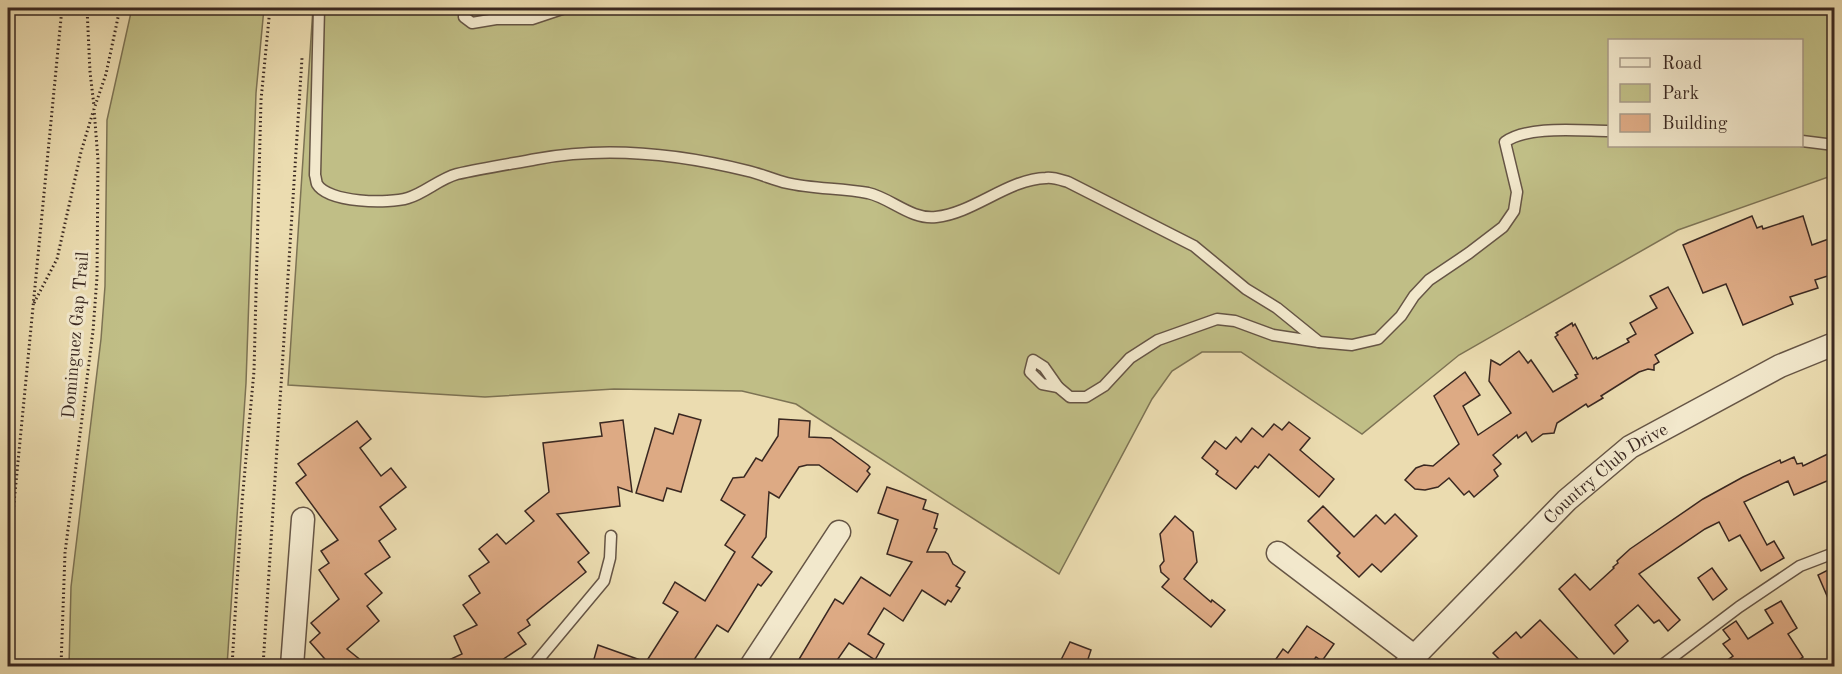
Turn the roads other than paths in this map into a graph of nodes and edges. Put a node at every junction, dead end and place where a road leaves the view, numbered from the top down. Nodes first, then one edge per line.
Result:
1 (319, 8) edge
2 (465, 8) edge
3 (566, 8) edge
4 (1608, 131) edge
5 (1803, 141) edge
6 (1834, 145) edge
7 (1319, 342) junction
8 (1834, 344) edge
9 (1058, 387) dead end
10 (303, 519) dead end
11 (839, 532) dead end
12 (611, 536) dead end
13 (1278, 553) dead end
14 (1834, 553) edge
15 (1410, 662) edge
16 (292, 666) edge
17 (532, 666) edge
18 (751, 666) edge
19 (1661, 666) edge

1 - 7 lane
2 - 3 lane
4 - 7 lane
5 - 6 lane
7 - 9 lane
8 - 15 street, Country Club Drive
10 - 16 street
11 - 18 street
12 - 17 lane
13 - 15 street, Country Club Drive
14 - 19 lane

